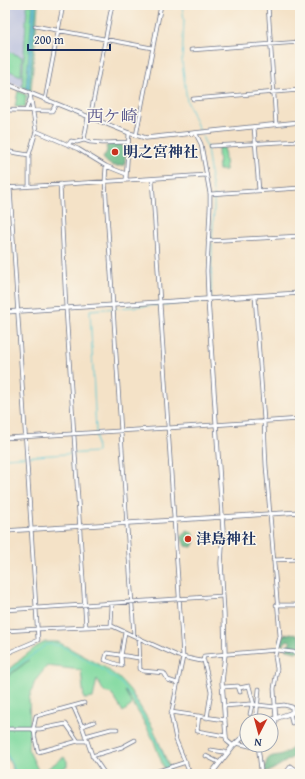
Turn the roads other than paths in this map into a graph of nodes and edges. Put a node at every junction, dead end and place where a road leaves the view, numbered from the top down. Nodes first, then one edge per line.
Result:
1 (63, 5) edge
2 (112, 5) edge
3 (161, 5) edge
4 (268, 5) edge
5 (36, 26) dead end
6 (58, 30) junction
7 (106, 39) junction
8 (300, 42) edge
9 (270, 44) junction
10 (152, 48) junction
11 (191, 50) dead end
12 (5, 83) edge
13 (300, 90) edge
14 (273, 92) junction
15 (30, 94) junction
16 (193, 98) dead end
17 (45, 100) junction
18 (56, 104) junction
19 (5, 110) edge
20 (26, 110) junction
21 (32, 110) junction
22 (89, 117) junction
23 (300, 122) edge
24 (276, 125) junction
25 (254, 127) junction
26 (36, 131) junction
27 (129, 133) junction
28 (196, 134) junction
29 (136, 136) junction
30 (84, 140) junction
31 (300, 141) edge
32 (128, 142) junction
33 (255, 144) junction
34 (68, 145) junction
35 (211, 146) dead end
36 (5, 151) edge
37 (29, 155) junction
38 (106, 166) junction
39 (126, 174) junction
40 (206, 175) junction
41 (152, 179) junction
42 (126, 180) junction
43 (105, 181) junction
44 (60, 184) junction
45 (29, 186) junction
46 (10, 187) junction
47 (5, 188) edge
48 (300, 188) edge
49 (259, 191) junction
50 (210, 194) junction
51 (300, 236) edge
52 (208, 241) junction
53 (300, 293) edge
54 (255, 296) junction
55 (208, 299) junction
56 (160, 302) junction
57 (113, 305) junction
58 (66, 308) junction
59 (5, 312) edge
60 (18, 312) junction
61 (300, 419) edge
62 (264, 421) junction
63 (216, 424) junction
64 (168, 428) junction
65 (120, 431) junction
66 (73, 434) junction
67 (26, 437) junction
68 (5, 438) edge
69 (300, 512) edge
70 (270, 514) junction
71 (222, 517) junction
72 (174, 519) junction
73 (126, 523) junction
74 (79, 526) junction
75 (32, 529) junction
76 (5, 531) edge
77 (300, 558) edge
78 (273, 560) junction
79 (223, 596) junction
80 (179, 599) junction
81 (131, 602) junction
82 (112, 604) junction
83 (276, 605) junction
84 (300, 605) edge
85 (84, 606) junction
86 (37, 608) junction
87 (5, 610) edge
88 (111, 626) junction
89 (86, 627) junction
90 (38, 629) junction
91 (5, 631) edge
92 (126, 632) junction
93 (134, 636) junction
94 (139, 638) junction
95 (277, 650) junction
96 (300, 653) edge
97 (5, 654) edge
98 (225, 654) junction
99 (122, 656) junction
100 (183, 657) junction
101 (139, 658) junction
102 (203, 660) junction
103 (177, 683) junction
104 (223, 687) junction
105 (239, 688) junction
106 (259, 689) dead end
107 (240, 692) dead end
108 (84, 703) dead end
109 (255, 705) junction
110 (73, 706) junction
111 (224, 706) junction
112 (275, 707) junction
113 (300, 710) edge
114 (171, 712) junction
115 (251, 713) edge
116 (256, 713) edge
117 (275, 713) edge
118 (291, 713) junction
119 (199, 716) junction
120 (279, 717) edge
121 (208, 718) junction
122 (225, 720) junction
123 (94, 722) dead end
124 (292, 723) dead end
125 (82, 726) junction
126 (5, 729) edge
127 (117, 729) dead end
128 (33, 730) junction
129 (85, 736) junction
130 (226, 736) junction
131 (134, 740) dead end
132 (239, 740) edge
133 (78, 741) junction
134 (87, 741) junction
135 (234, 745) junction
136 (239, 745) edge
137 (211, 750) dead end
138 (259, 753) edge
139 (227, 754) junction
140 (92, 756) junction
141 (206, 756) dead end
142 (186, 762) junction
143 (220, 763) junction
144 (299, 772) edge
145 (105, 774) edge
146 (149, 774) edge
147 (192, 774) edge
148 (211, 774) edge
149 (260, 774) edge
150 (285, 774) edge

1 - 6 street
2 - 7 street
3 - 10 street
4 - 9 street
5 - 6 street
6 - 7 street
6 - 17 street
7 - 10 street
7 - 22 street
8 - 9 street
9 - 11 street
9 - 14 street
10 - 29 street
12 - 15 street
13 - 14 street
14 - 16 street
14 - 24 street
15 - 17 street
15 - 20 street
15 - 21 street
17 - 18 street
18 - 21 street
18 - 22 street
19 - 20 street
20 - 21 street
21 - 26 street
22 - 27 street
22 - 30 street
23 - 24 street
24 - 25 street
25 - 28 street
25 - 33 street
26 - 34 street
26 - 37 street
27 - 29 street
27 - 32 street
28 - 29 street
28 - 40 street
30 - 32 street
30 - 34 street
31 - 33 street
32 - 39 street
33 - 35 street
33 - 49 street
34 - 38 street
36 - 37 street
37 - 45 street
38 - 39 street
38 - 43 street
39 - 42 street
40 - 41 street
40 - 50 street
41 - 42 street
41 - 56 street
42 - 43 street
43 - 44 street
43 - 57 street
44 - 45 street
44 - 58 street
45 - 46 street
46 - 47 street
46 - 60 street
48 - 49 street
49 - 50 street
50 - 52 street
51 - 52 street
52 - 55 street
53 - 54 street
54 - 55 street
54 - 62 street
55 - 56 street
55 - 63 street
56 - 57 street
56 - 64 street
57 - 58 street
57 - 65 street
58 - 60 street
58 - 66 street
59 - 60 street
60 - 67 street
61 - 62 street
62 - 63 street
62 - 70 street
63 - 64 street
63 - 71 street
64 - 65 street
64 - 72 street
65 - 66 street
65 - 73 street
66 - 67 street
66 - 74 street
67 - 68 street
67 - 75 street
69 - 70 street
70 - 71 street
70 - 78 street
71 - 72 street
71 - 79 street
72 - 73 street
72 - 80 street
73 - 74 street
73 - 81 street
74 - 75 street
74 - 85 street
75 - 76 street
75 - 86 street
77 - 78 street
78 - 83 street
79 - 80 street
79 - 98 street
80 - 81 street
80 - 100 street
81 - 82 street
81 - 93 street
82 - 85 street
82 - 88 street
83 - 84 street
83 - 95 street
85 - 86 street
85 - 89 street
86 - 87 street
86 - 90 street
88 - 89 street
88 - 92 street
89 - 90 street
90 - 91 street
90 - 97 street
92 - 93 street
92 - 99 street
93 - 94 street
94 - 100 street
94 - 101 street
95 - 96 street
95 - 98 street
95 - 112 street
98 - 102 street
98 - 104 street
99 - 99 street
99 - 101 street
100 - 102 street
100 - 103 street
101 - 103 street
102 - 121 street
103 - 114 street
104 - 105 street
104 - 111 street
105 - 107 street
105 - 109 street
106 - 109 street
108 - 110 street
109 - 111 street
109 - 112 street
109 - 115 street
109 - 116 street
110 - 125 street
110 - 128 street
111 - 122 street
112 - 117 street
112 - 118 street
113 - 118 main road
114 - 119 street
114 - 142 street
118 - 120 main road
118 - 124 street
119 - 121 street
119 - 130 street
121 - 122 street
122 - 130 street
123 - 125 street
125 - 129 street
126 - 128 street
127 - 129 street
128 - 133 street
128 - 133 street
129 - 134 street
130 - 135 street
131 - 140 street
132 - 135 main road
133 - 134 street
134 - 140 street
135 - 136 street
135 - 139 main road
137 - 139 street
138 - 149 street
139 - 143 main road
140 - 145 street
141 - 143 street
142 - 146 street
142 - 147 street
143 - 148 main road
144 - 150 street

